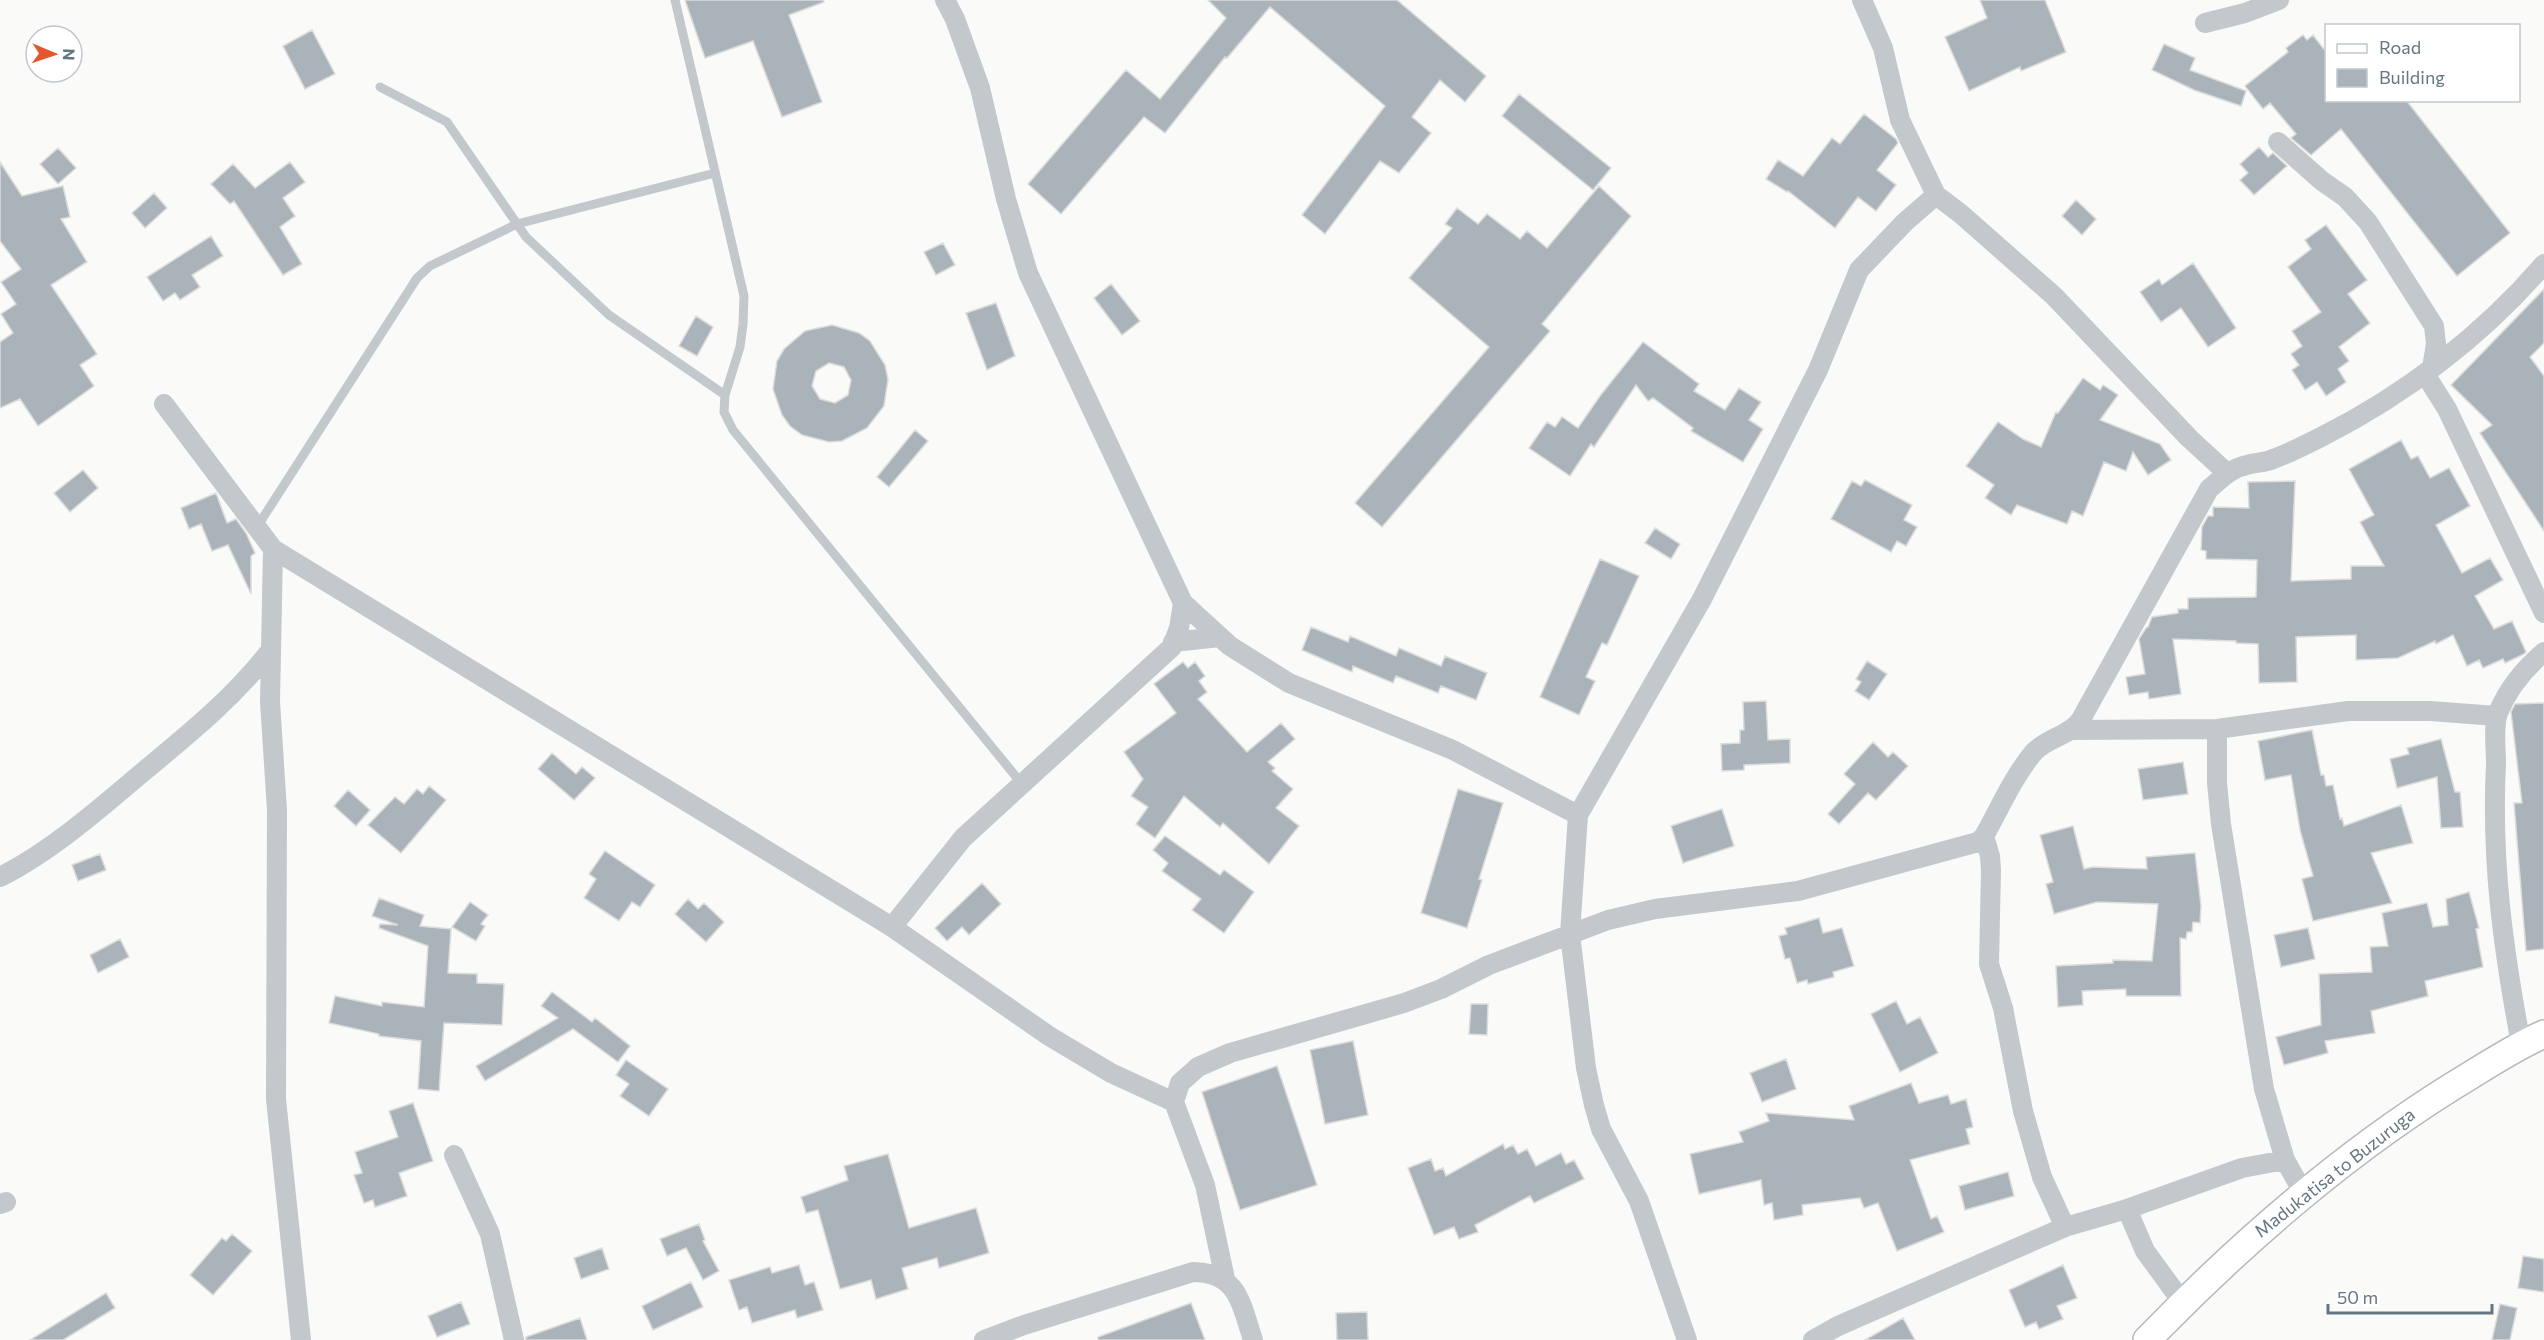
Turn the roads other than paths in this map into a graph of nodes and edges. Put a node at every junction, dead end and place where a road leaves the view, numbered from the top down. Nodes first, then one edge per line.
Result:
1 (675, 0) edge
2 (945, 0) edge
3 (1862, 0) edge
4 (2279, 0) edge
5 (2205, 23) dead end
6 (380, 87) dead end
7 (2277, 142) dead end
8 (715, 173) junction
9 (1936, 195) junction
10 (517, 224) junction
11 (2544, 264) edge
12 (2428, 371) junction
13 (724, 395) junction
14 (164, 404) dead end
15 (2227, 473) junction
16 (257, 527) junction
17 (273, 549) junction
18 (1183, 603) junction
19 (2544, 613) edge
20 (1220, 637) junction
21 (1173, 642) junction
22 (270, 651) junction
23 (2544, 652) edge
24 (2497, 716) junction
25 (2217, 729) junction
26 (2071, 730) junction
27 (1022, 784) junction
28 (1578, 814) junction
29 (1984, 836) junction
30 (0, 877) edge
31 (892, 927) junction
32 (1570, 934) junction
33 (2533, 1039) edge
34 (1174, 1102) junction
35 (454, 1155) dead end
36 (2285, 1160) junction
37 (2304, 1194) junction
38 (2127, 1209) junction
39 (2065, 1227) junction
40 (1225, 1279) junction
41 (2183, 1303) junction
42 (301, 1340) edge
43 (514, 1340) edge
44 (984, 1340) edge
45 (1253, 1340) edge
46 (1687, 1340) edge
47 (1813, 1340) edge
48 (2147, 1340) edge

1 - 8 lane
2 - 18 street
3 - 9 street
4 - 5 street
6 - 10 lane
7 - 12 street
8 - 10 lane
8 - 13 lane
9 - 15 street
9 - 28 street
10 - 13 lane
10 - 16 lane
11 - 12 street
12 - 15 street
12 - 19 street
13 - 27 lane
14 - 16 street
15 - 26 street
16 - 17 street
17 - 22 street
17 - 31 street
18 - 20 street
18 - 21 street
20 - 21 street
20 - 28 street
21 - 27 street
22 - 30 street
22 - 42 street
23 - 24 street
24 - 25 street
24 - 33 street
25 - 26 street
25 - 36 street
26 - 29 street
27 - 31 street
28 - 32 street
29 - 32 street
29 - 39 street
31 - 34 street
32 - 34 street
32 - 46 street
33 - 37 main road, Madukatisa to Buzuruga
34 - 40 street
35 - 43 street
36 - 37 street
36 - 38 street
37 - 41 main road, Madukatisa to Buzuruga
38 - 39 street
38 - 41 street
39 - 47 street
40 - 44 street
40 - 45 street
41 - 48 main road, Madukatisa to Buzuruga

